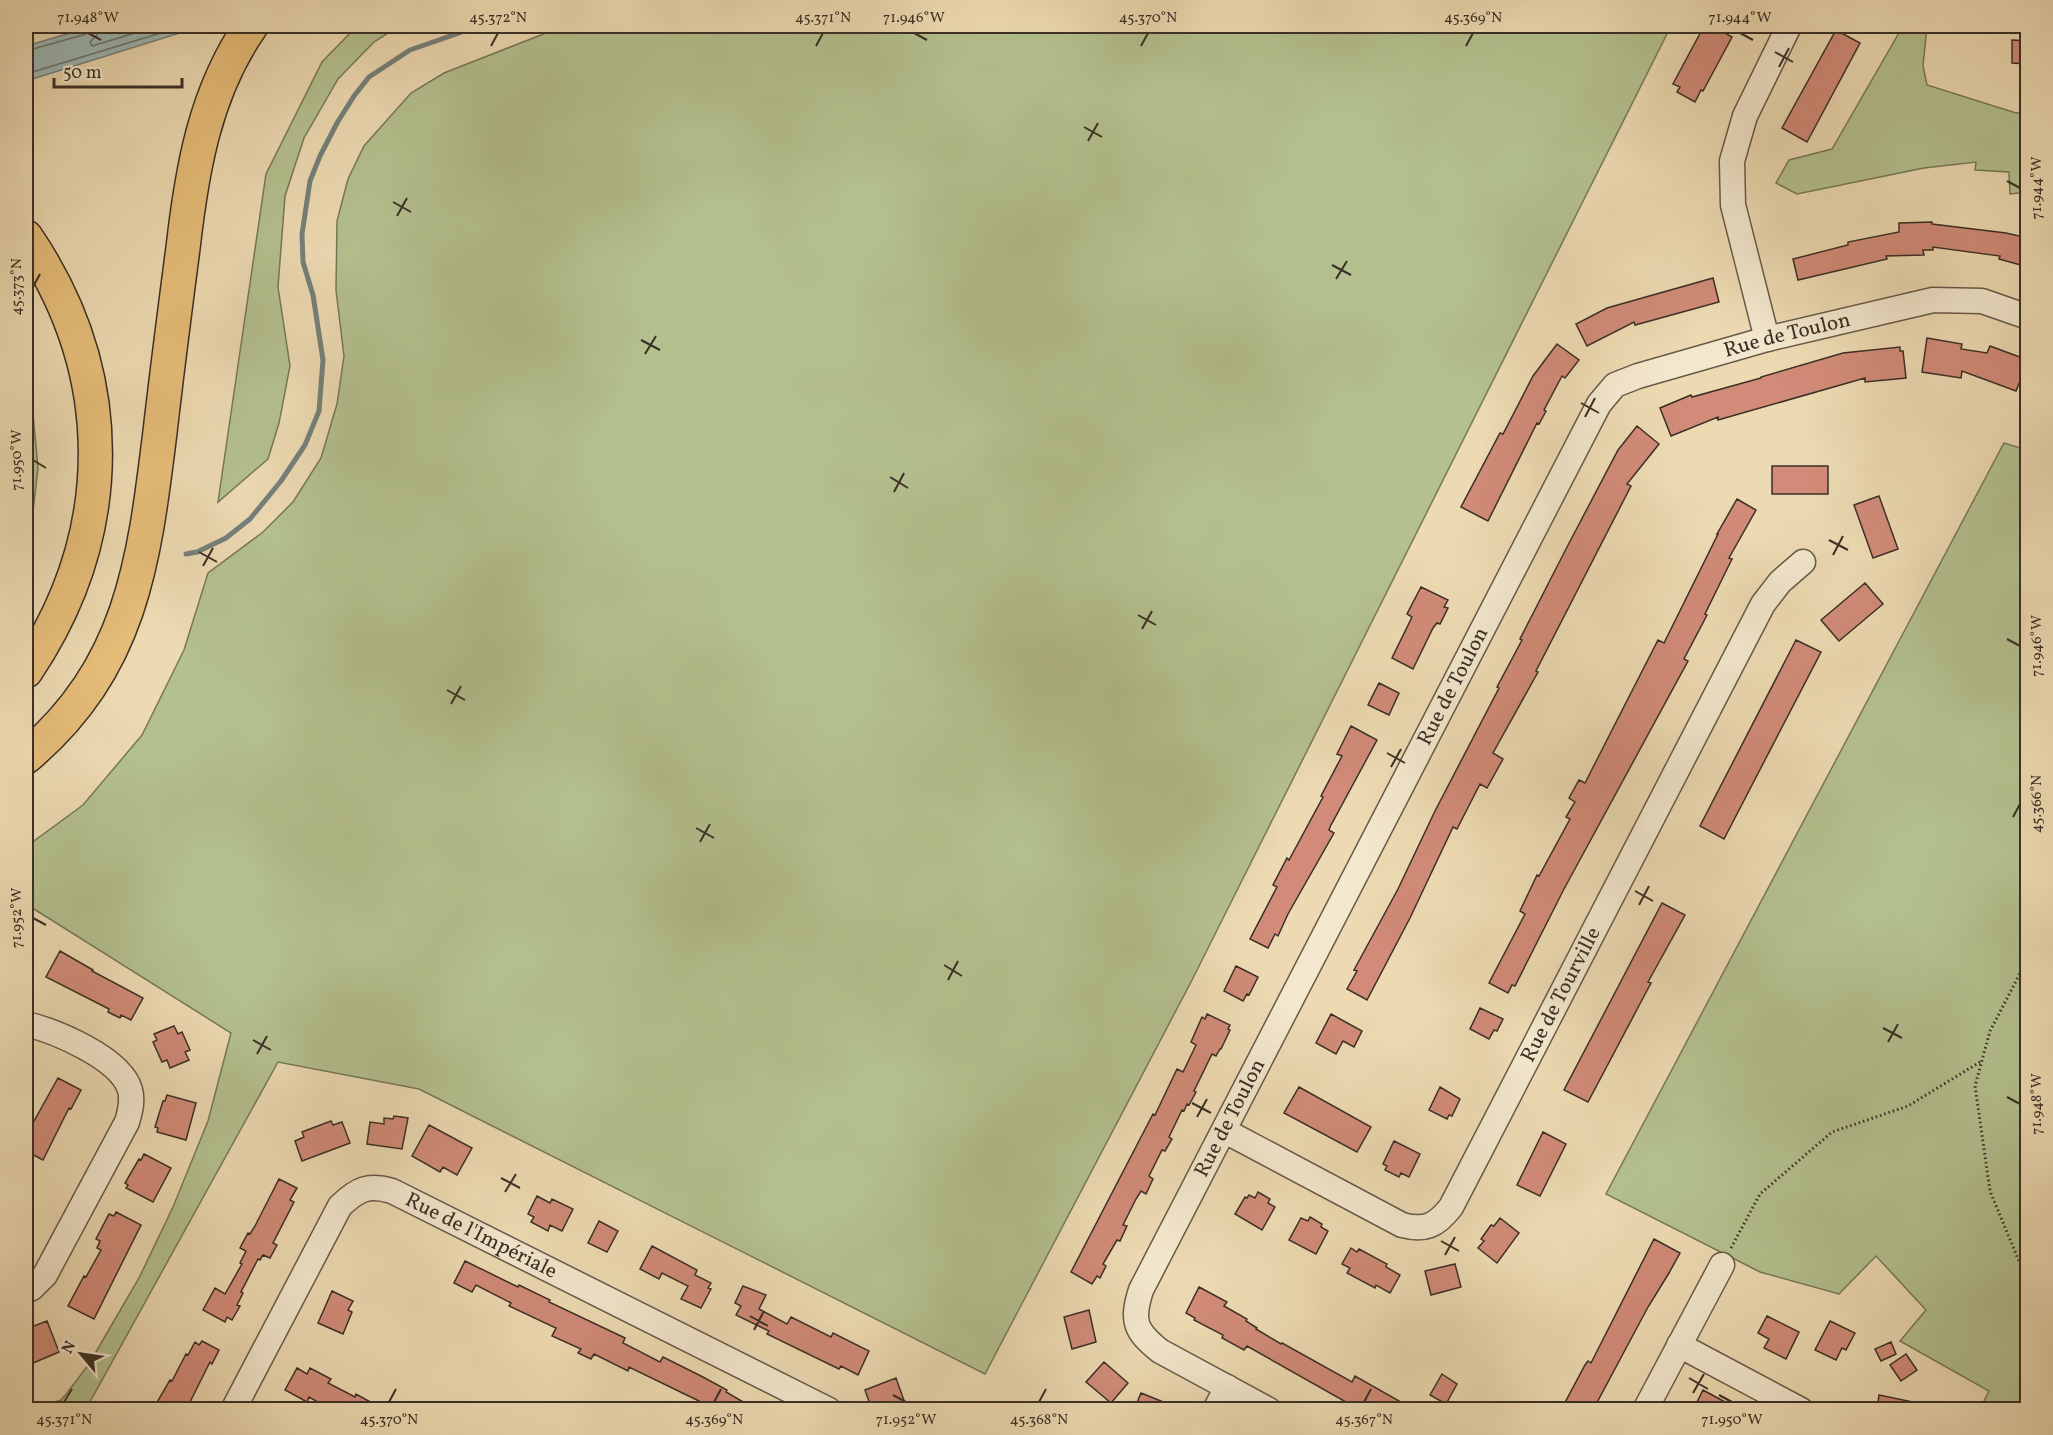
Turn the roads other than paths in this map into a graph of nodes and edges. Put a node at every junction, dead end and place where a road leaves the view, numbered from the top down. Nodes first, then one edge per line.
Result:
1 (251, 26) edge
2 (1789, 26) edge
3 (26, 237) edge
4 (2028, 317) edge
5 (1767, 339) junction
6 (1803, 562) dead end
7 (26, 671) edge
8 (26, 757) edge
9 (26, 1024) edge
10 (1225, 1131) junction
11 (1722, 1266) road end
12 (26, 1291) edge
13 (1679, 1346) junction
14 (1227, 1387) junction
15 (236, 1409) edge
16 (829, 1410) edge
17 (1215, 1410) edge
18 (1269, 1410) edge
19 (1645, 1410) edge
20 (1802, 1410) edge

1 - 8 highway
2 - 5 street
3 - 7 highway
4 - 5 street, Rue de Toulon
5 - 10 street, Rue de Toulon
6 - 10 street, Rue de Tourville
9 - 12 street
10 - 14 street, Rue de Toulon
11 - 13 street
13 - 19 street
13 - 20 street
14 - 17 street
14 - 18 street, Rue de Toulon
15 - 16 street, Rue de l'Impériale

